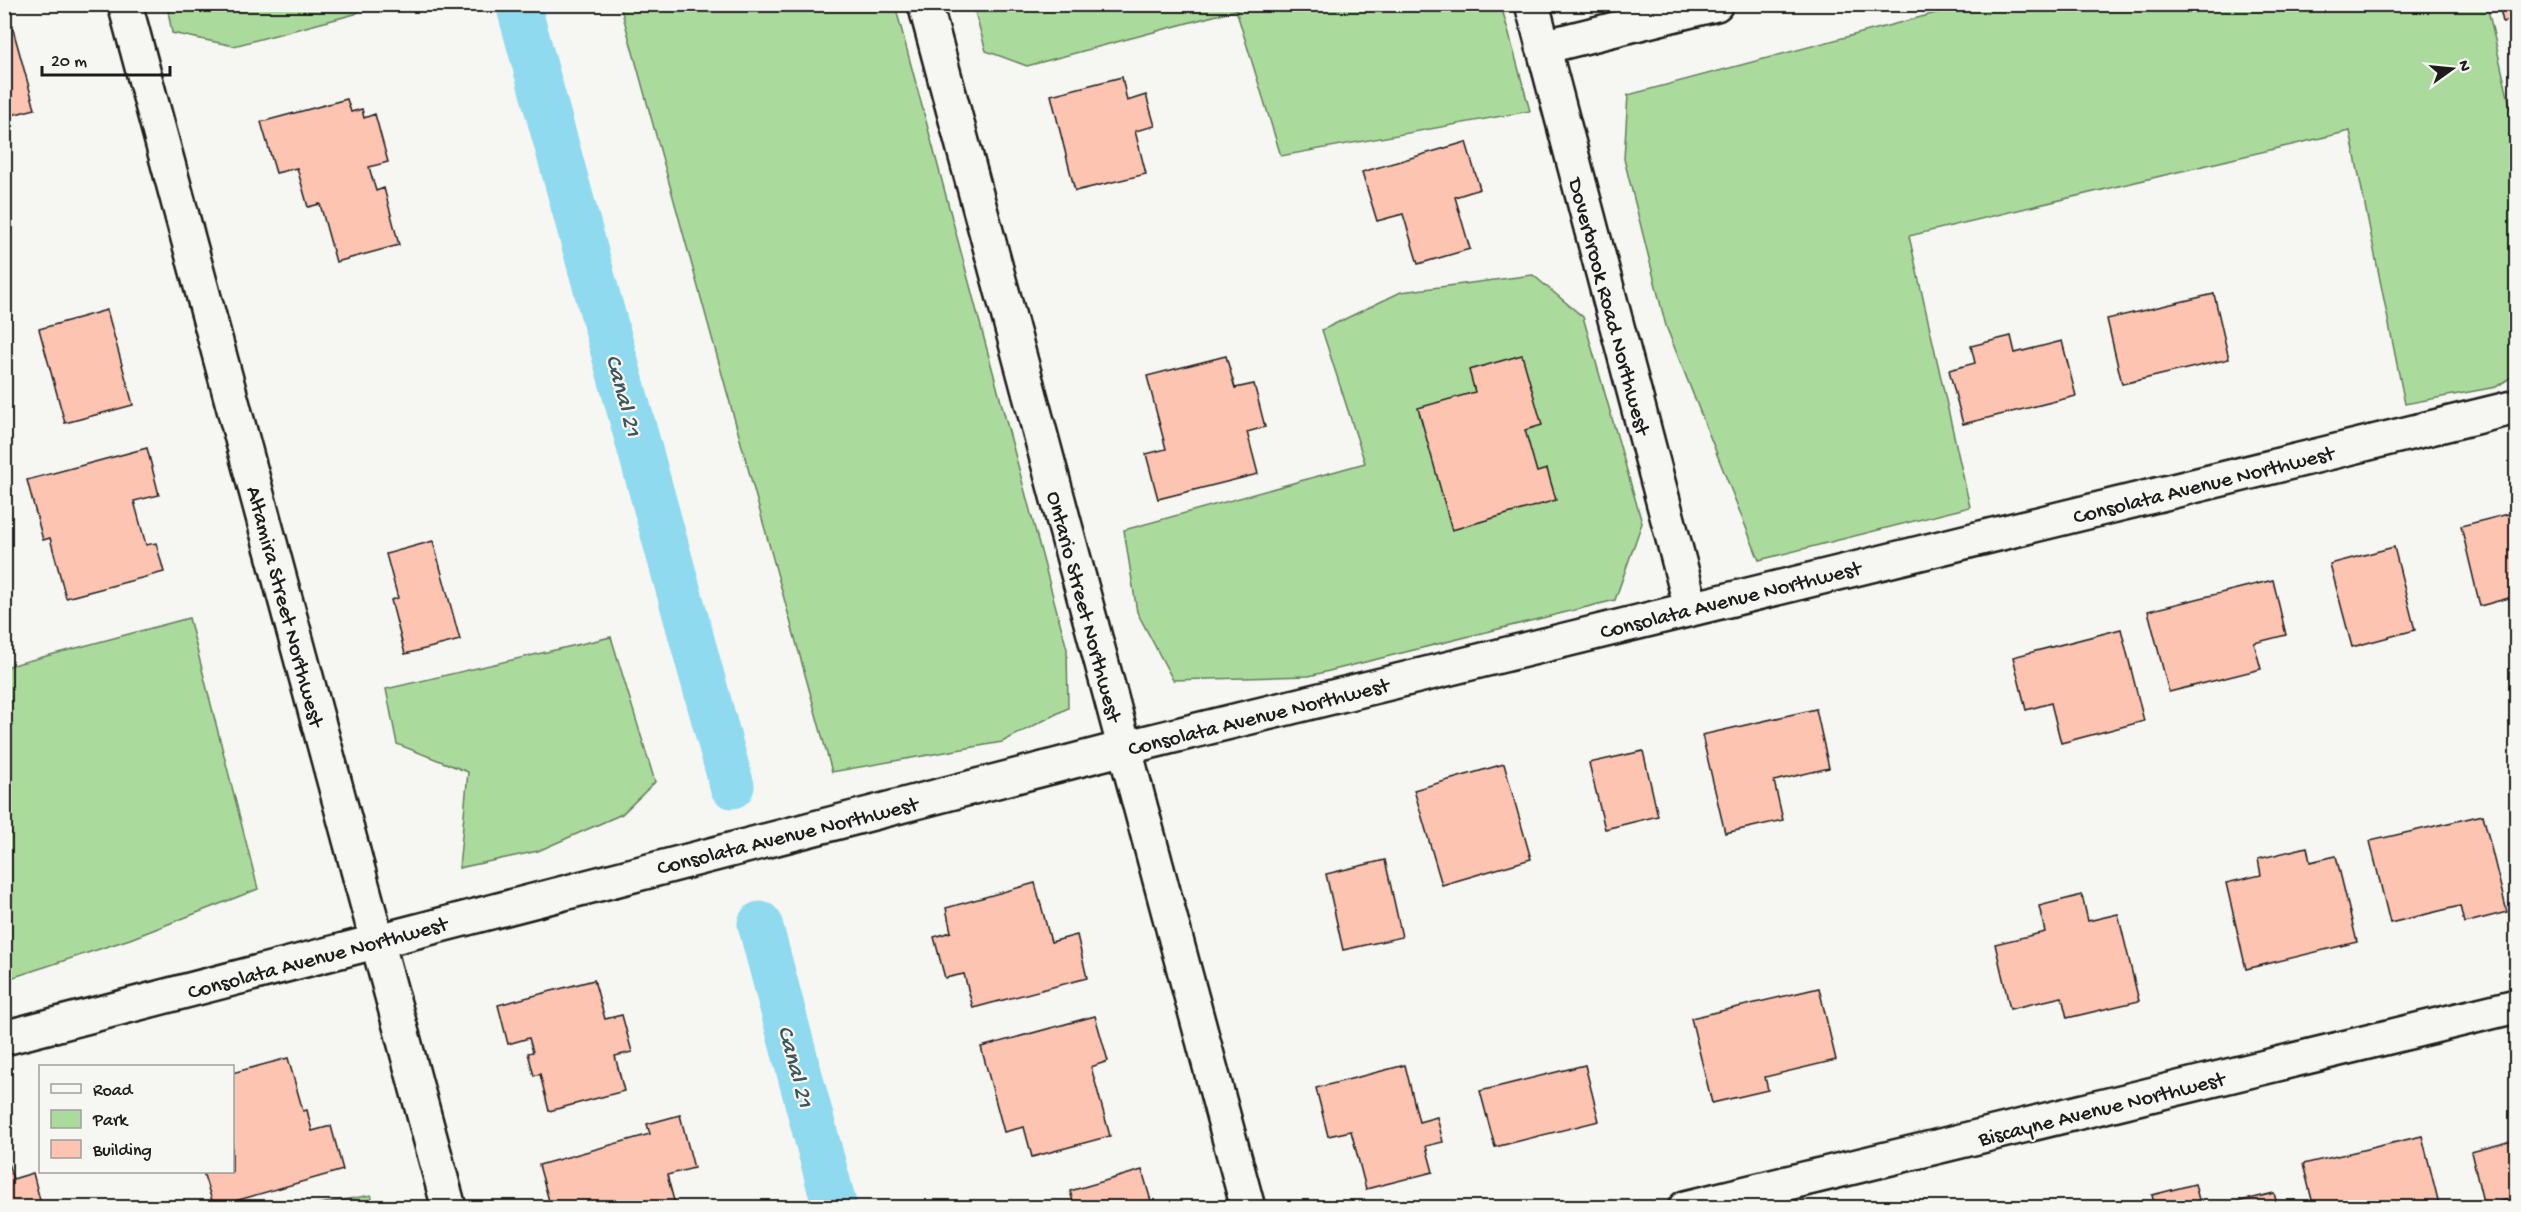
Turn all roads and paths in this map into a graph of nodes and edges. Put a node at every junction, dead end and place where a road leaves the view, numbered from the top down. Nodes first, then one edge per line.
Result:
1 (125, 4) edge
2 (925, 4) edge
3 (1532, 4) edge
4 (1716, 4) edge
5 (1543, 47) junction
6 (2517, 407) edge
7 (1691, 608) junction
8 (1124, 748) junction
9 (377, 940) junction
10 (2517, 1006) edge
11 (4, 1038) edge
12 (449, 1208) edge
13 (1248, 1208) edge
14 (1686, 1208) edge

1 - 9 street, Altamira Street Northwest
2 - 8 street, Ontario Street Northwest
3 - 5 street, Doverbrook Road Northwest
4 - 5 street
5 - 7 street, Doverbrook Road Northwest
6 - 7 street, Consolata Avenue Northwest
7 - 8 street, Consolata Avenue Northwest
8 - 9 street, Consolata Avenue Northwest
8 - 13 street, Ontario Street Northwest
9 - 11 street, Consolata Avenue Northwest
9 - 12 street, Altamira Street Northwest
10 - 14 street, Biscayne Avenue Northwest

